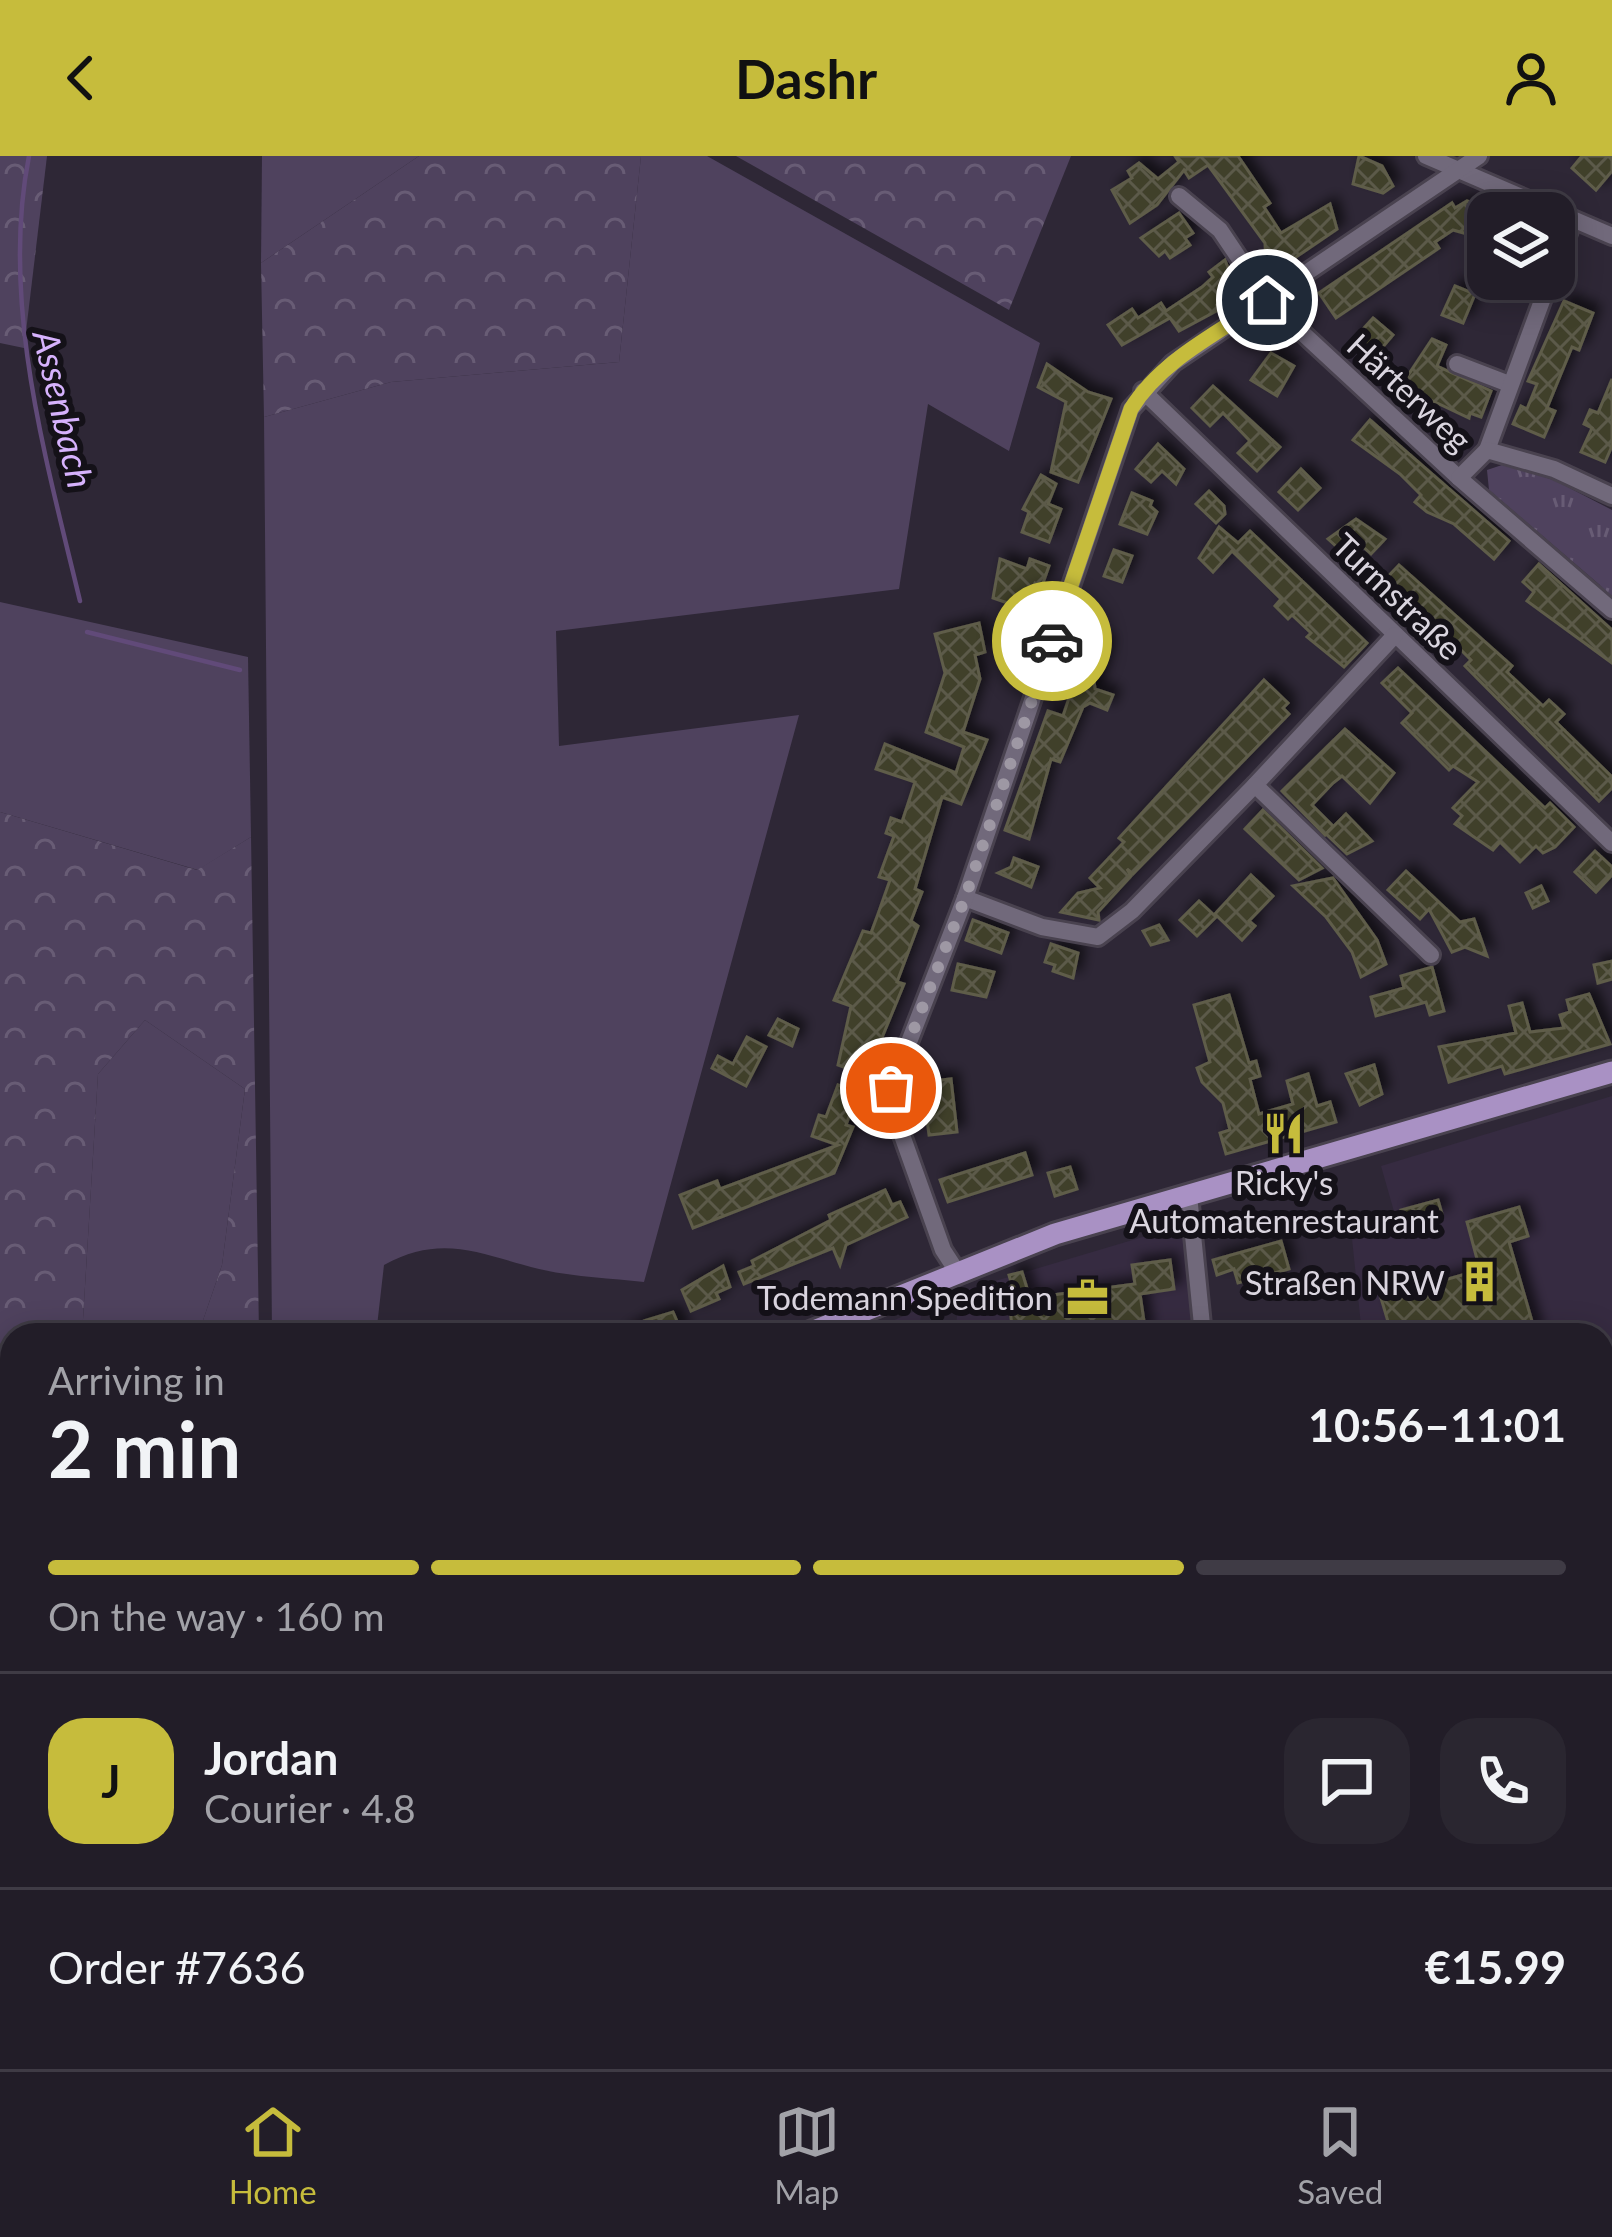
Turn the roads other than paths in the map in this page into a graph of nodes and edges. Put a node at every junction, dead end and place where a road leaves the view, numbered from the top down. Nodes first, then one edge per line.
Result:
1 (1426, 156) edge
2 (1479, 156) edge
3 (1455, 172) junction
4 (1505, 192) edge
5 (1179, 196) dead end
6 (1575, 220) edge
7 (1612, 236) edge
8 (1267, 300) junction
9 (1542, 300) edge
10 (1457, 364) dead end
11 (1509, 384) junction
12 (1142, 391) junction
13 (1487, 450) junction
14 (1459, 478) junction
15 (1611, 493) edge
16 (1612, 610) edge
17 (1395, 635) junction
18 (1256, 785) junction
19 (1612, 843) edge
20 (965, 898) junction
21 (1431, 955) dead end
22 (1612, 1072) edge
23 (1189, 1195) junction
24 (956, 1270) junction
25 (832, 1323) edge
26 (1202, 1323) edge

1 - 3 street
2 - 3 street
3 - 4 street
3 - 8 street
5 - 8 street, Härterweg
6 - 7 street
8 - 12 street
8 - 14 street, Härterweg
9 - 11 street, Härterweg
10 - 11 street, Härterweg
11 - 13 street, Härterweg
12 - 17 street, Turmstraße
12 - 20 street
13 - 14 street, Härterweg
13 - 15 street, Härterweg
14 - 16 street, Härterweg
17 - 18 street
17 - 19 street, Turmstraße
18 - 20 street
18 - 21 street
20 - 24 street
22 - 23 main road
23 - 24 main road
23 - 26 street
24 - 25 main road

